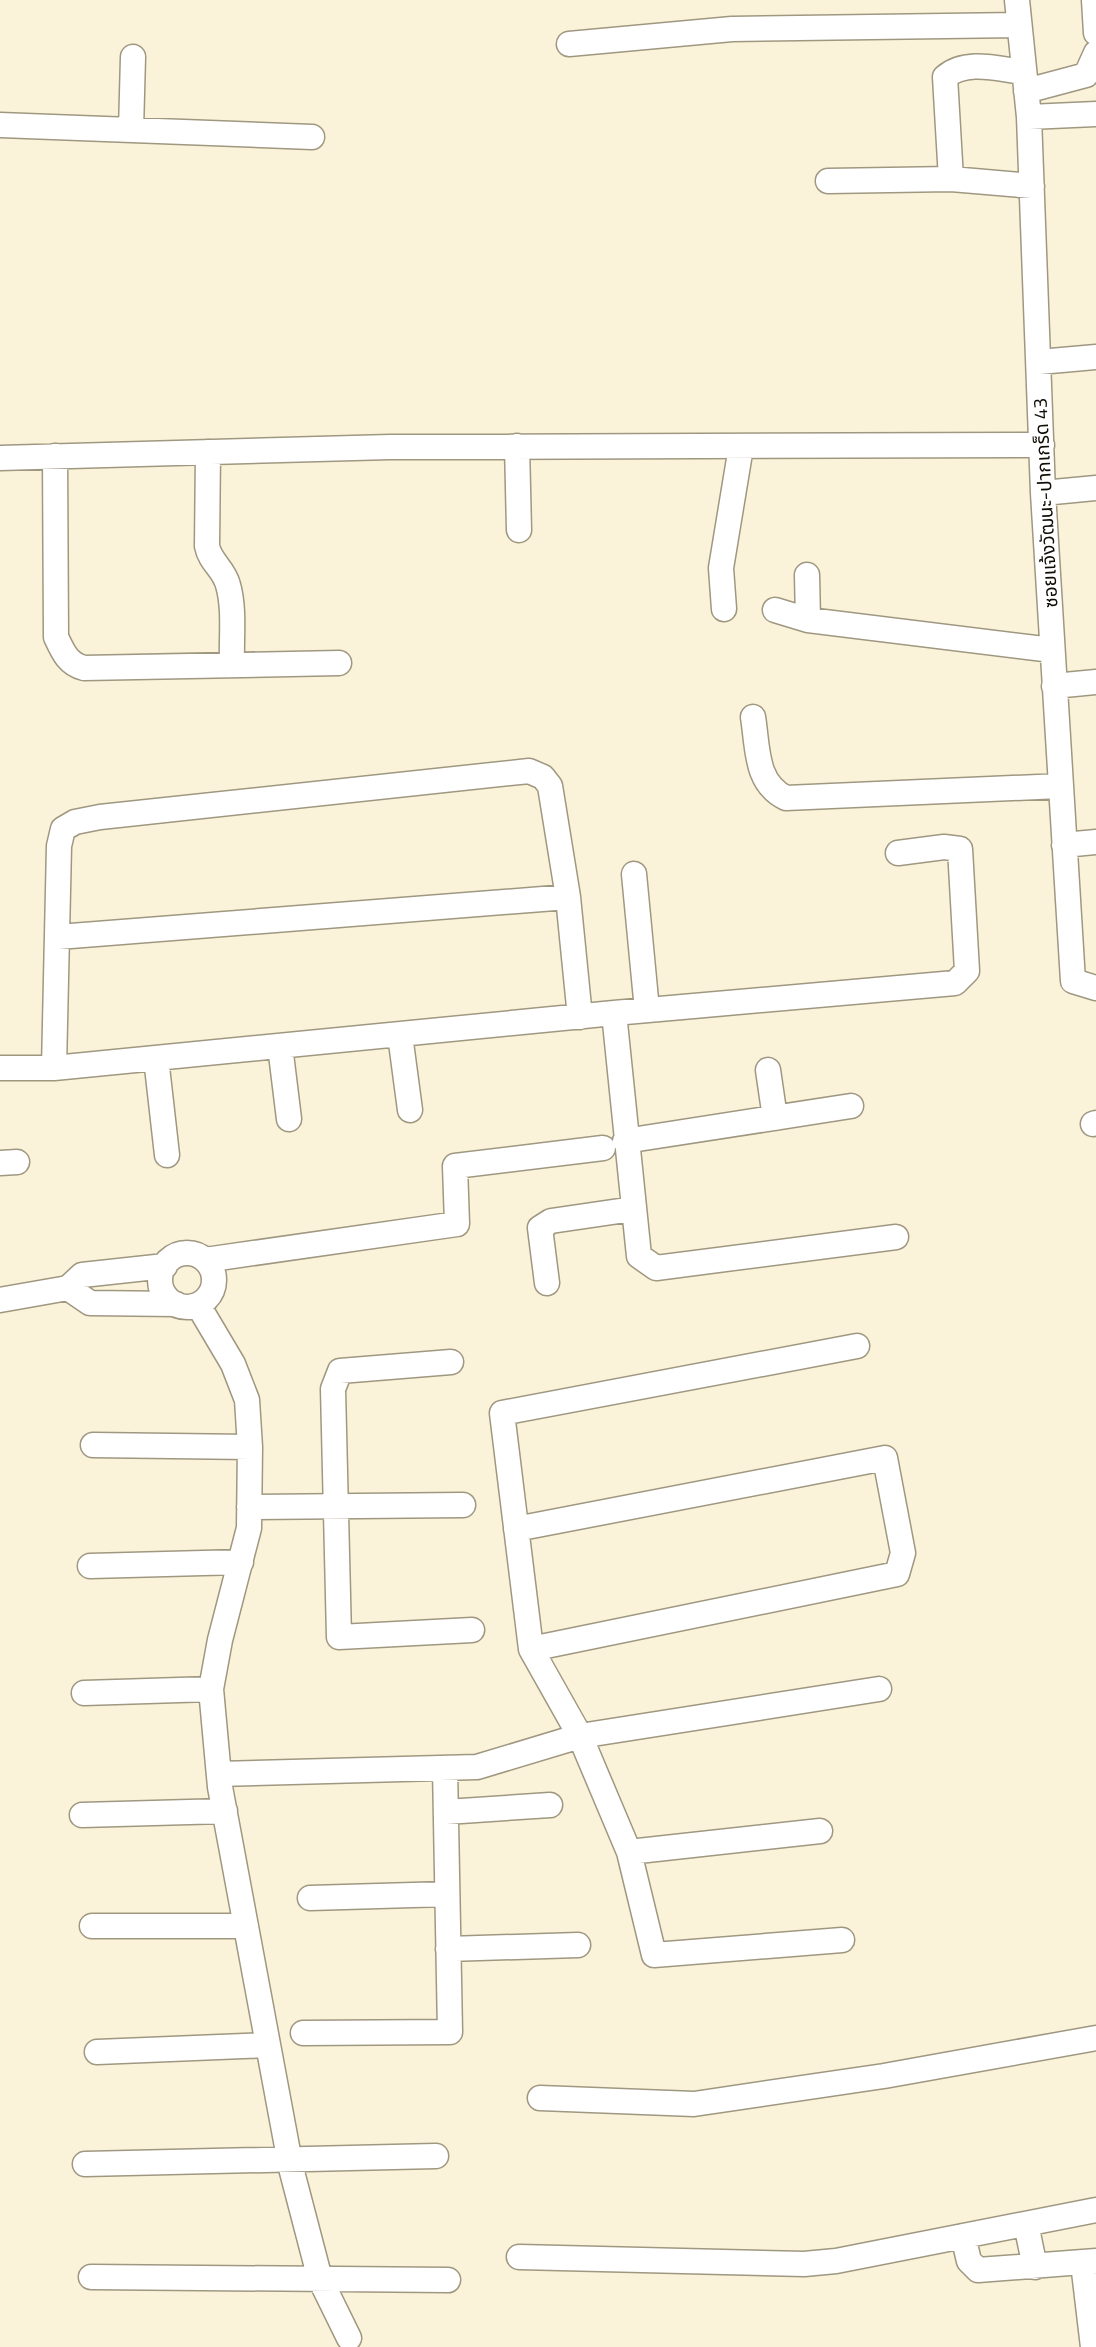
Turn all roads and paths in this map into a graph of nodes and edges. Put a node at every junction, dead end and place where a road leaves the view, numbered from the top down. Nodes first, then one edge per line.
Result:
1 (1017, 0) edge
2 (1094, 0) edge
3 (1019, 25) junction
4 (1096, 33) edge
5 (569, 44) dead end
6 (1096, 53) edge
7 (132, 57) dead end
8 (1025, 81) junction
9 (1096, 114) edge
10 (1029, 117) junction
11 (0, 125) edge
12 (131, 130) junction
13 (312, 137) dead end
14 (951, 179) junction
15 (828, 181) dead end
16 (1032, 186) junction
17 (1096, 357) edge
18 (1038, 362) junction
19 (1042, 445) junction
20 (517, 446) junction
21 (741, 447) junction
22 (208, 452) junction
23 (55, 456) junction
24 (0, 458) edge
25 (1096, 488) edge
26 (1043, 494) junction
27 (519, 530) dead end
28 (807, 575) dead end
29 (724, 610) dead end
30 (775, 610) dead end
31 (808, 620) junction
32 (1052, 650) junction
33 (339, 663) dead end
34 (232, 664) junction
35 (1096, 682) edge
36 (1054, 686) junction
37 (753, 717) dead end
38 (1060, 786) junction
39 (1096, 842) edge
40 (1065, 845) junction
41 (898, 853) dead end
42 (634, 874) dead end
43 (568, 897) junction
44 (58, 937) junction
45 (1096, 988) edge
46 (647, 1010) junction
47 (614, 1013) junction
48 (580, 1017) junction
49 (400, 1035) junction
50 (280, 1046) junction
51 (156, 1058) junction
52 (0, 1068) edge
53 (54, 1068) junction
54 (768, 1070) dead end
55 (851, 1106) dead end
56 (410, 1110) dead end
57 (775, 1118) junction
58 (289, 1119) dead end
59 (614, 1144) junction
60 (167, 1155) dead end
61 (633, 1209) junction
62 (896, 1237) dead end
63 (205, 1260) junction
64 (165, 1266) junction
65 (547, 1283) dead end
66 (68, 1288) junction
67 (0, 1300) edge
68 (187, 1305) junction
69 (857, 1346) dead end
70 (452, 1362) dead end
71 (93, 1445) dead end
72 (250, 1447) junction
73 (463, 1504) dead end
74 (336, 1506) junction
75 (249, 1507) junction
76 (516, 1529) junction
77 (241, 1562) junction
78 (90, 1566) dead end
79 (472, 1630) dead end
80 (531, 1649) junction
81 (211, 1689) junction
82 (879, 1689) dead end
83 (84, 1693) dead end
84 (580, 1736) junction
85 (445, 1768) junction
86 (219, 1773) junction
87 (550, 1805) dead end
88 (225, 1811) junction
89 (446, 1812) junction
90 (82, 1815) dead end
91 (820, 1831) dead end
92 (629, 1852) junction
93 (447, 1894) junction
94 (310, 1898) dead end
95 (92, 1926) dead end
96 (246, 1926) junction
97 (842, 1940) dead end
98 (578, 1945) dead end
99 (448, 1949) junction
100 (303, 2033) dead end
101 (1096, 2038) edge
102 (268, 2045) junction
103 (97, 2052) dead end
104 (540, 2098) dead end
105 (436, 2156) dead end
106 (290, 2160) junction
107 (85, 2164) dead end
108 (1096, 2210) edge
109 (1026, 2224) junction
110 (963, 2236) junction
111 (519, 2257) dead end
112 (1089, 2262) edge
113 (1035, 2267) junction
114 (91, 2277) dead end
115 (320, 2279) junction
116 (448, 2280) dead end
117 (349, 2338) dead end
118 (1093, 2347) edge

1 - 3 street, ซอยแจ้งวัฒนะ-ปากเกร็ด 43
2 - 4 street
3 - 5 street
3 - 8 street, ซอยแจ้งวัฒนะ-ปากเกร็ด 43
6 - 8 street
7 - 12 street
8 - 10 street, ซอยแจ้งวัฒนะ-ปากเกร็ด 43
8 - 14 street
9 - 10 street
10 - 16 street, ซอยแจ้งวัฒนะ-ปากเกร็ด 43
11 - 12 street
12 - 13 street
14 - 15 street
14 - 16 street
16 - 18 street, ซอยแจ้งวัฒนะ-ปากเกร็ด 43
17 - 18 street
18 - 19 street, ซอยแจ้งวัฒนะ-ปากเกร็ด 43
19 - 21 street
19 - 26 street, ซอยแจ้งวัฒนะ-ปากเกร็ด 43
20 - 21 street
20 - 22 street
20 - 27 street
21 - 29 street
22 - 23 street
22 - 34 street
23 - 24 street
23 - 34 street
25 - 26 street
26 - 32 street, ซอยแจ้งวัฒนะ-ปากเกร็ด 43
28 - 31 street
30 - 31 street
31 - 32 street
32 - 36 street, ซอยแจ้งวัฒนะ-ปากเกร็ด 43
33 - 34 street
35 - 36 street
36 - 38 street, ซอยแจ้งวัฒนะ-ปากเกร็ด 43
37 - 38 street
38 - 40 street, ซอยแจ้งวัฒนะ-ปากเกร็ด 43
39 - 40 street
40 - 45 street, ซอยแจ้งวัฒนะ-ปากเกร็ด 43
41 - 46 street
42 - 46 street
43 - 44 street
43 - 44 street
43 - 48 street
44 - 53 street
46 - 47 street
47 - 48 street
47 - 59 street
48 - 49 street
49 - 50 street
49 - 56 street
50 - 51 street
50 - 58 street
51 - 53 street
51 - 60 street
52 - 53 street
54 - 57 street
55 - 57 street
57 - 59 street
59 - 61 street
59 - 63 street
61 - 62 street
61 - 65 street
63 - 64 street
63 - 68 street
64 - 66 street
64 - 68 street
66 - 67 street
66 - 68 street
68 - 72 street
69 - 76 street
70 - 74 street
71 - 72 street
72 - 75 street
73 - 74 street
74 - 75 street
74 - 79 street
75 - 77 street
76 - 80 street
76 - 80 street
77 - 78 street
77 - 81 street
80 - 84 street
81 - 83 street
81 - 86 street
82 - 84 street
84 - 85 street
84 - 92 street
85 - 86 street
85 - 89 street
86 - 88 street
87 - 89 street
88 - 90 street
88 - 96 street
89 - 93 street
91 - 92 street
92 - 97 street
93 - 94 street
93 - 99 street
95 - 96 street
96 - 102 street
98 - 99 street
99 - 100 street
101 - 104 street
102 - 103 street
102 - 106 street
105 - 106 street
106 - 107 street
106 - 115 street
108 - 109 street
109 - 110 street
109 - 113 street
110 - 111 street
110 - 113 street
112 - 113 street
112 - 118 street
114 - 115 street
115 - 116 street
115 - 117 street

